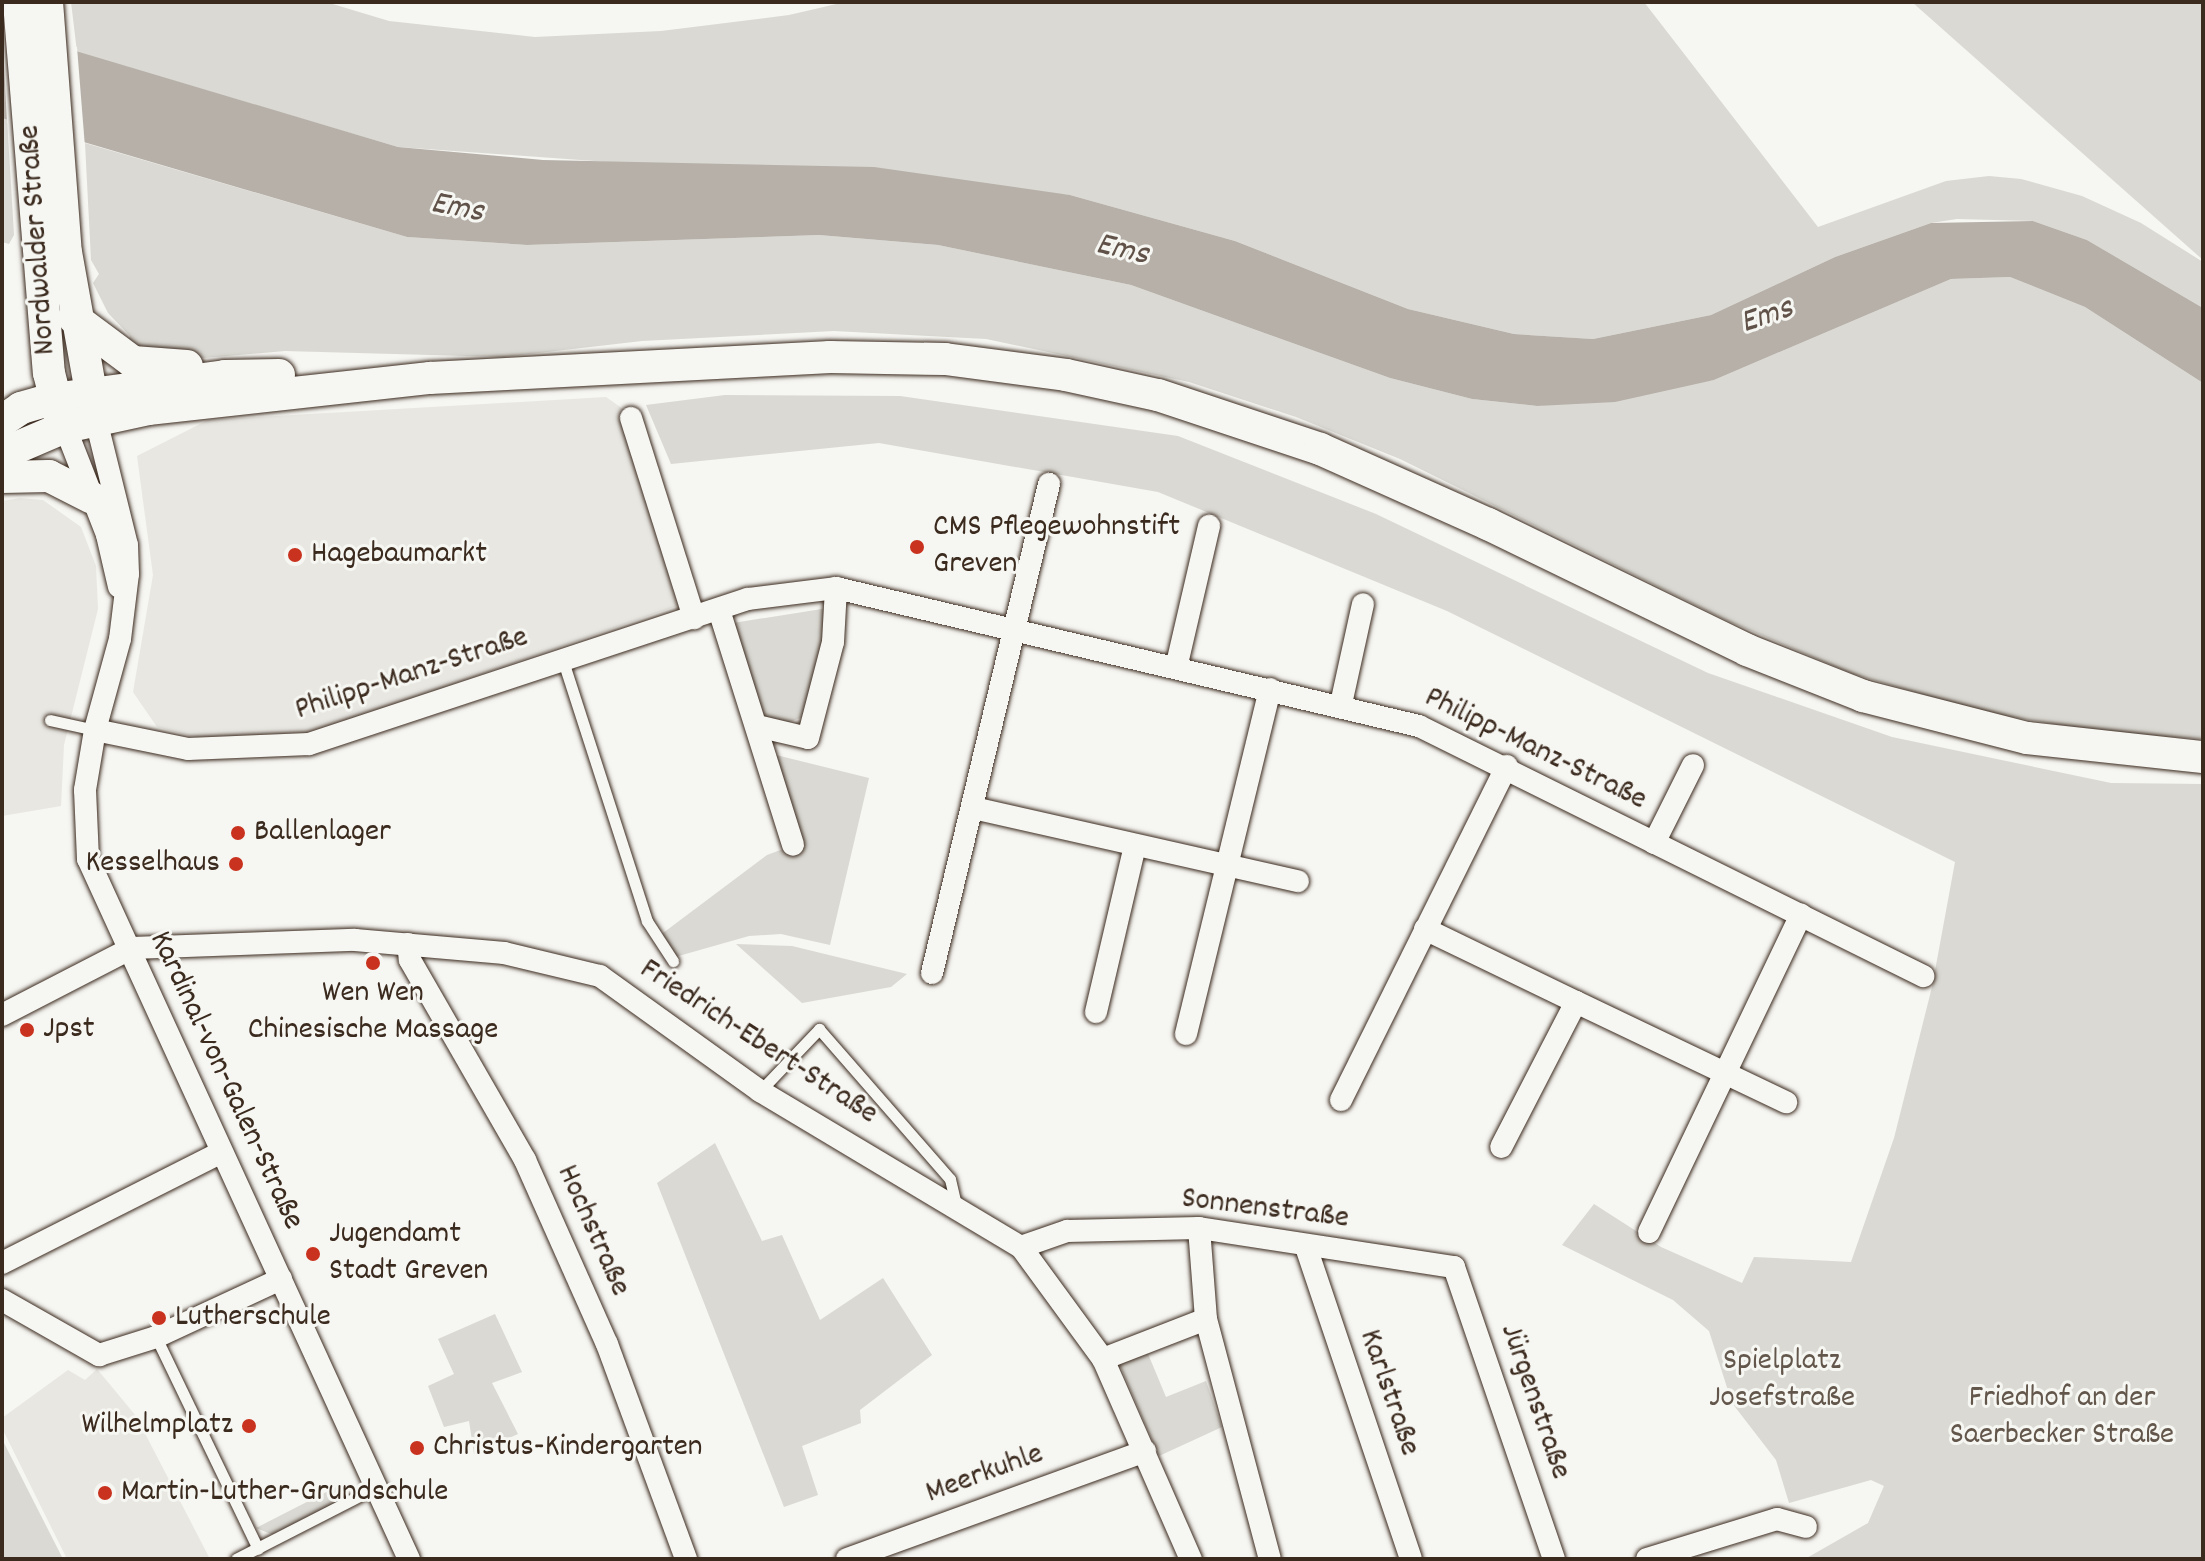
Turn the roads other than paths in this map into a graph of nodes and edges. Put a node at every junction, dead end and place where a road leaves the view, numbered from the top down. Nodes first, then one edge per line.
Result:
1 (19, 2) edge
2 (47, 2) edge
3 (52, 247) junction
4 (74, 318) junction
5 (225, 376) junction
6 (430, 378) junction
7 (93, 407) junction
8 (59, 413) junction
9 (631, 418) dead end
10 (2, 421) edge
11 (2, 454) edge
12 (2, 477) edge
13 (1049, 484) dead end
14 (92, 498) junction
15 (1209, 526) dead end
16 (836, 588) junction
17 (1363, 604) dead end
18 (719, 610) junction
19 (125, 612) junction
20 (694, 618) junction
21 (1016, 629) junction
22 (563, 661) junction
23 (1176, 668) junction
24 (1270, 689) junction
25 (1341, 704) junction
26 (50, 720) dead end
27 (757, 726) junction
28 (95, 730) junction
29 (2203, 757) edge
30 (1693, 765) dead end
31 (1507, 766) junction
32 (973, 808) junction
33 (1654, 843) junction
34 (793, 845) dead end
35 (1135, 846) junction
36 (1225, 864) junction
37 (1298, 881) dead end
38 (1801, 915) junction
39 (1425, 929) junction
40 (408, 944) junction
41 (132, 948) junction
42 (673, 961) dead end
43 (932, 973) dead end
44 (1923, 976) dead end
45 (1576, 1002) junction
46 (1096, 1012) dead end
47 (2, 1015) edge
48 (1186, 1034) dead end
49 (1727, 1073) junction
50 (760, 1091) junction
51 (1341, 1100) dead end
52 (1786, 1102) dead end
53 (1501, 1147) dead end
54 (222, 1152) junction
55 (956, 1205) junction
56 (1199, 1228) junction
57 (1649, 1232) dead end
58 (1021, 1247) junction
59 (1306, 1247) junction
60 (2, 1263) edge
61 (1454, 1267) joint
62 (281, 1279) junction
63 (2, 1300) edge
64 (1206, 1319) junction
65 (156, 1337) junction
66 (1103, 1359) junction
67 (1145, 1451) junction
68 (377, 1487) junction
69 (1806, 1527) dead end
70 (258, 1549) junction
71 (236, 1559) edge
72 (409, 1559) edge
73 (686, 1559) edge
74 (847, 1559) edge
75 (1191, 1559) edge
76 (1270, 1559) edge
77 (1411, 1559) edge
78 (1554, 1559) edge
79 (1647, 1559) edge

1 - 3 main road, Nordwalder Straße
2 - 3 main road, Nordwalder Straße
3 - 4 main road, Nordwalder Straße
3 - 8 main road, Nordwalder Straße
4 - 5 main road
4 - 7 main road, Nordwalder Straße
5 - 6 main road
5 - 7 main road
6 - 7 main road
6 - 29 main road
7 - 8 main road
7 - 19 street, Kardinal-von-Galen-Straße
8 - 10 main road
8 - 11 main road
8 - 14 street
9 - 20 street
12 - 14 main road
13 - 21 street
14 - 19 street
15 - 23 street
16 - 18 street, Philipp-Manz-Straße
16 - 21 street, Philipp-Manz-Straße
16 - 27 street
17 - 25 street
18 - 20 street, Philipp-Manz-Straße
18 - 27 street
19 - 28 street, Kardinal-von-Galen-Straße
20 - 22 street, Philipp-Manz-Straße
21 - 23 street, Philipp-Manz-Straße
21 - 32 street
22 - 28 street, Philipp-Manz-Straße
22 - 42 lane
23 - 24 street, Philipp-Manz-Straße
24 - 25 street, Philipp-Manz-Straße
24 - 36 street
25 - 31 street, Philipp-Manz-Straße
26 - 28 lane
27 - 34 street
28 - 41 street, Kardinal-von-Galen-Straße
30 - 33 street, Philipp-Manz-Straße
31 - 33 street, Philipp-Manz-Straße
31 - 39 street
32 - 35 street
32 - 43 street
33 - 38 street, Philipp-Manz-Straße
35 - 36 street
35 - 46 street
36 - 37 street
36 - 48 street
38 - 44 street, Philipp-Manz-Straße
38 - 49 street
39 - 45 street
39 - 51 street
40 - 41 street, Friedrich-Ebert-Straße
40 - 50 street, Friedrich-Ebert-Straße
40 - 73 street, Hochstraße
41 - 47 street
41 - 54 street, Kardinal-von-Galen-Straße
45 - 49 street
45 - 53 street
49 - 52 street
49 - 57 street
50 - 55 street, Friedrich-Ebert-Straße
50 - 55 lane
54 - 60 street
54 - 62 street, Kardinal-von-Galen-Straße
55 - 58 street, Friedrich-Ebert-Straße
56 - 58 street, Sonnenstraße
56 - 59 street, Sonnenstraße
56 - 64 street
58 - 66 street, Friedrich-Ebert-Straße
59 - 61 street, Sonnenstraße
59 - 77 street, Karlstraße
61 - 78 street, Jürgenstraße
62 - 65 street
62 - 68 street, Kardinal-von-Galen-Straße
63 - 65 street
64 - 66 street
64 - 76 street
65 - 70 lane
66 - 67 street, Friedrich-Ebert-Straße
67 - 74 street, Meerkuhle
67 - 75 street, Friedrich-Ebert-Straße
68 - 70 lane
68 - 72 street, Kardinal-von-Galen-Straße
69 - 79 street
70 - 71 lane

